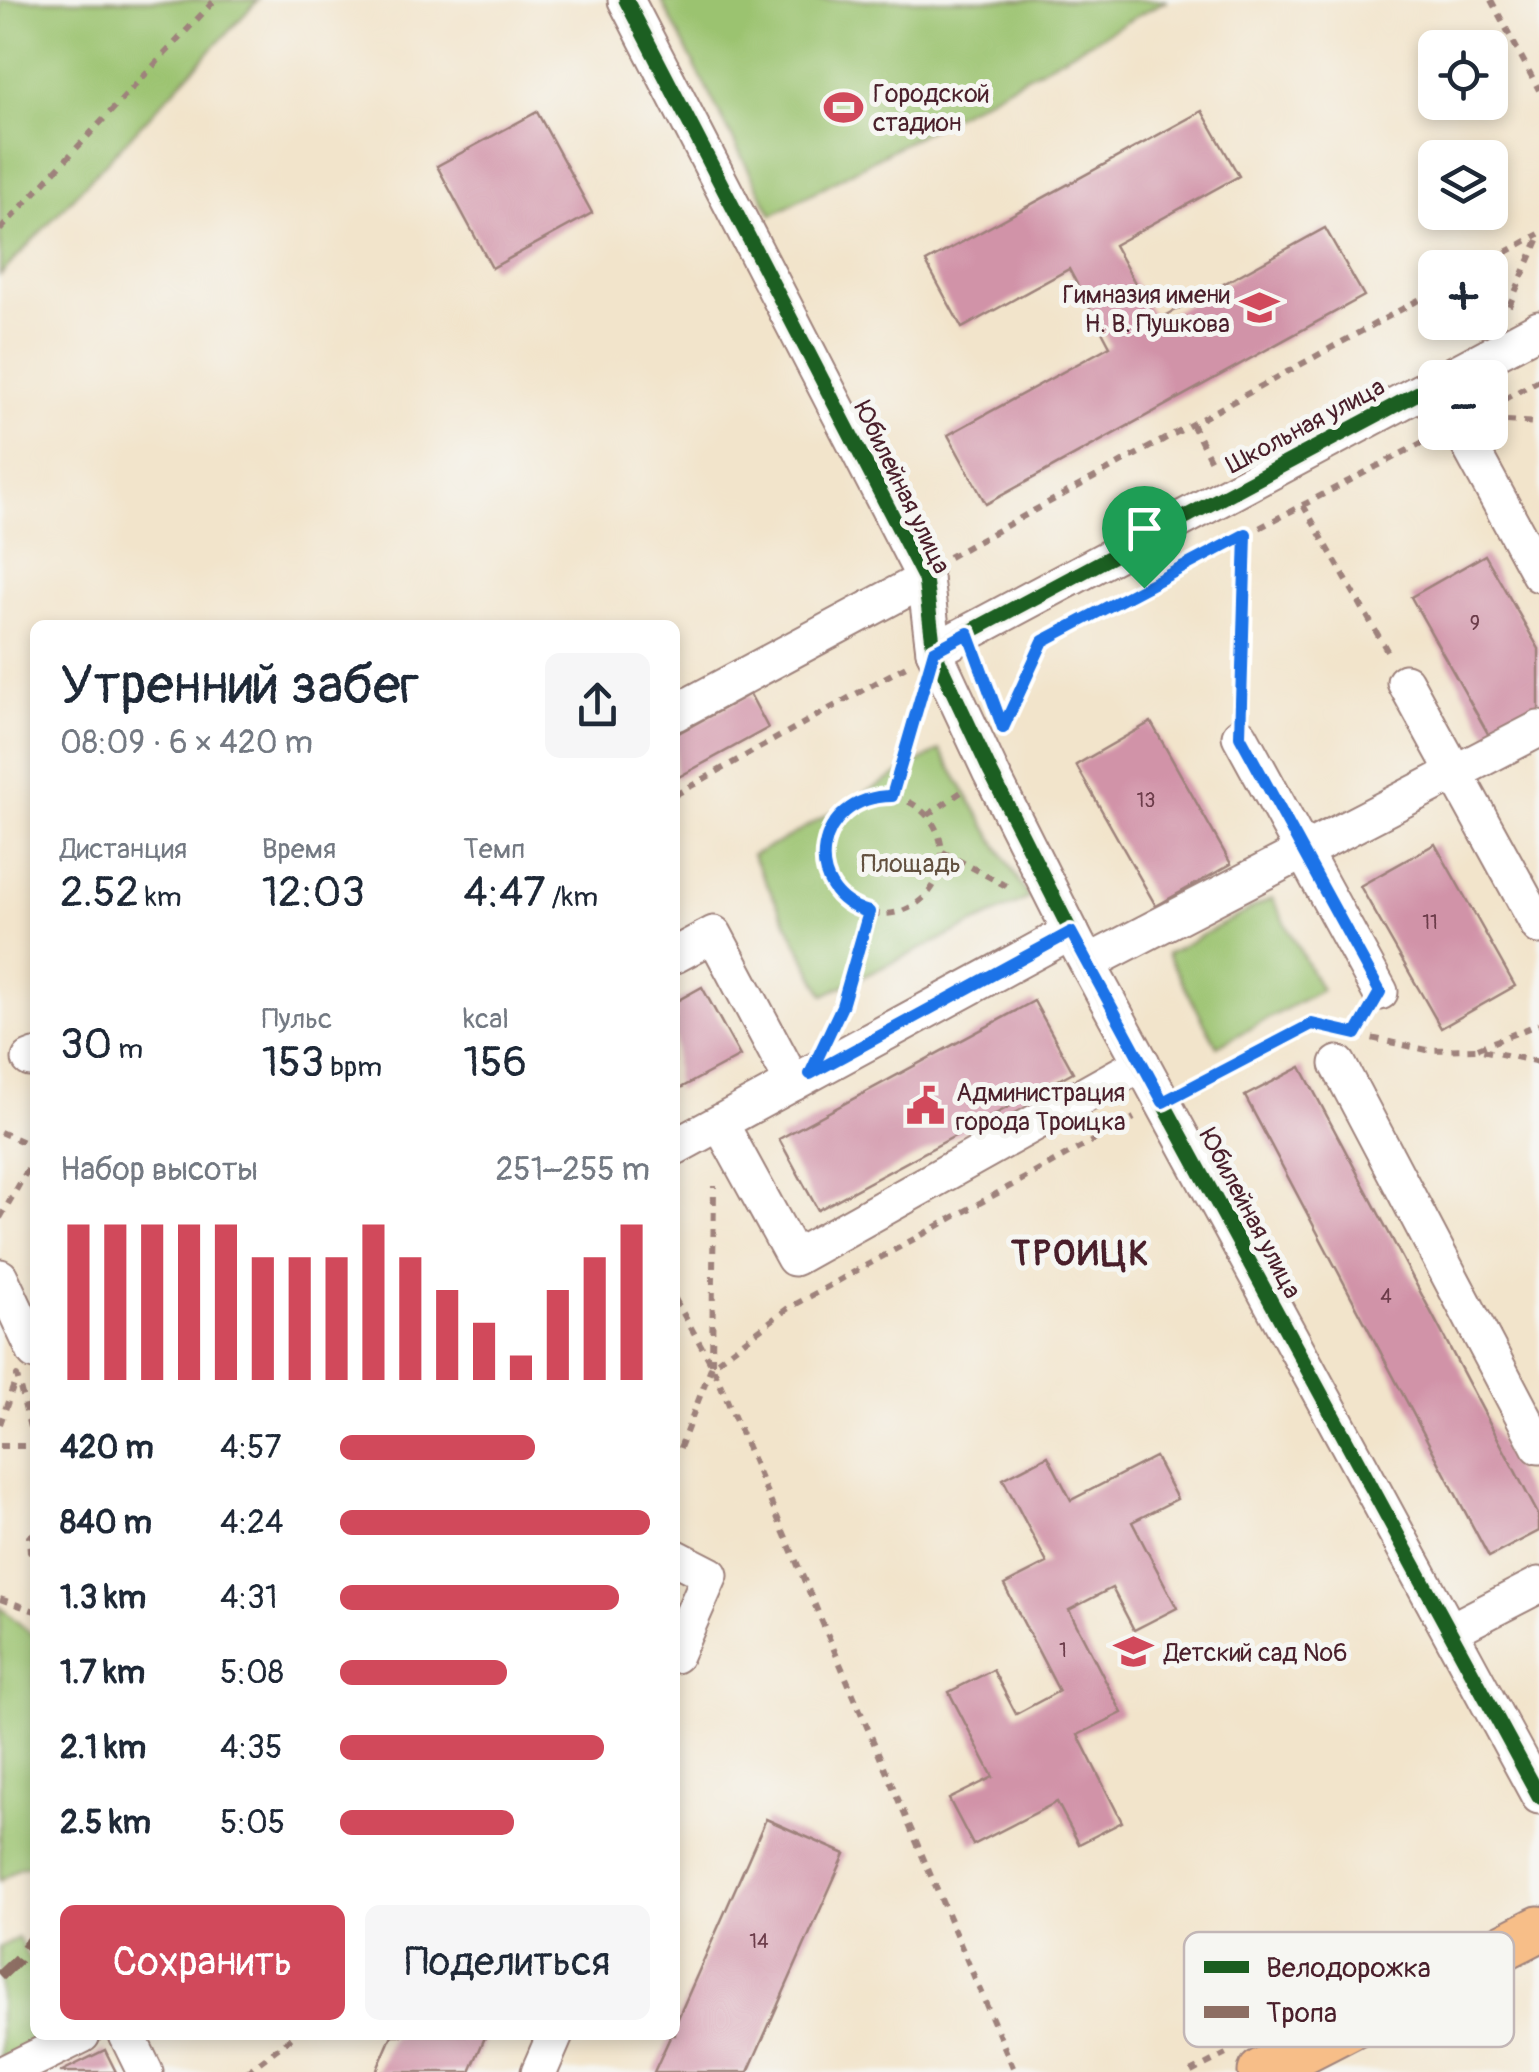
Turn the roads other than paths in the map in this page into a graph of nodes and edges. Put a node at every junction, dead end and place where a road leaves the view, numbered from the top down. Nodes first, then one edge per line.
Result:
1 (626, 0) edge
2 (1539, 329) edge
3 (1481, 360) edge
4 (1418, 393) edge
5 (1472, 450) edge
6 (936, 568) junction
7 (1539, 574) edge
8 (934, 651) junction
9 (1405, 682) road end
10 (680, 710) edge
11 (1539, 729) edge
12 (1240, 736) road end
13 (1455, 774) junction
14 (1303, 852) junction
15 (1539, 926) edge
16 (1080, 947) junction
17 (680, 952) edge
18 (1380, 992) road end
19 (1347, 1049) road end
20 (1142, 1063) junction
21 (801, 1078) junction
22 (720, 1122) junction
23 (680, 1144) edge
24 (0, 1277) edge
25 (30, 1341) edge
26 (1539, 1446) edge
27 (680, 1560) edge
28 (1539, 1584) edge
29 (1450, 1631) junction
30 (680, 1644) edge
31 (1539, 1796) edge
32 (1539, 1929) edge
33 (1514, 1942) edge
34 (72, 2040) edge
35 (129, 2040) edge
36 (552, 2040) edge
37 (1310, 2047) edge
38 (7, 2072) edge
39 (145, 2072) edge
40 (539, 2072) edge
41 (1262, 2072) edge

1 - 6 street, Юбилейная улица
2 - 3 street
4 - 8 street, Школьная улица
5 - 7 street
6 - 8 street, Юбилейная улица
6 - 10 street
8 - 16 street, Юбилейная улица
9 - 13 street
11 - 13 street
12 - 14 street
13 - 14 street
13 - 15 street
14 - 16 street
14 - 18 street
16 - 20 street, Юбилейная улица
16 - 21 street
17 - 21 street
19 - 26 street
20 - 22 street
20 - 29 street, Юбилейная улица
21 - 22 street
22 - 23 street
24 - 25 street
27 - 30 street
28 - 29 street
29 - 31 street, Юбилейная улица
32 - 33 main road
34 - 38 street
35 - 39 street
36 - 40 street
37 - 41 main road

